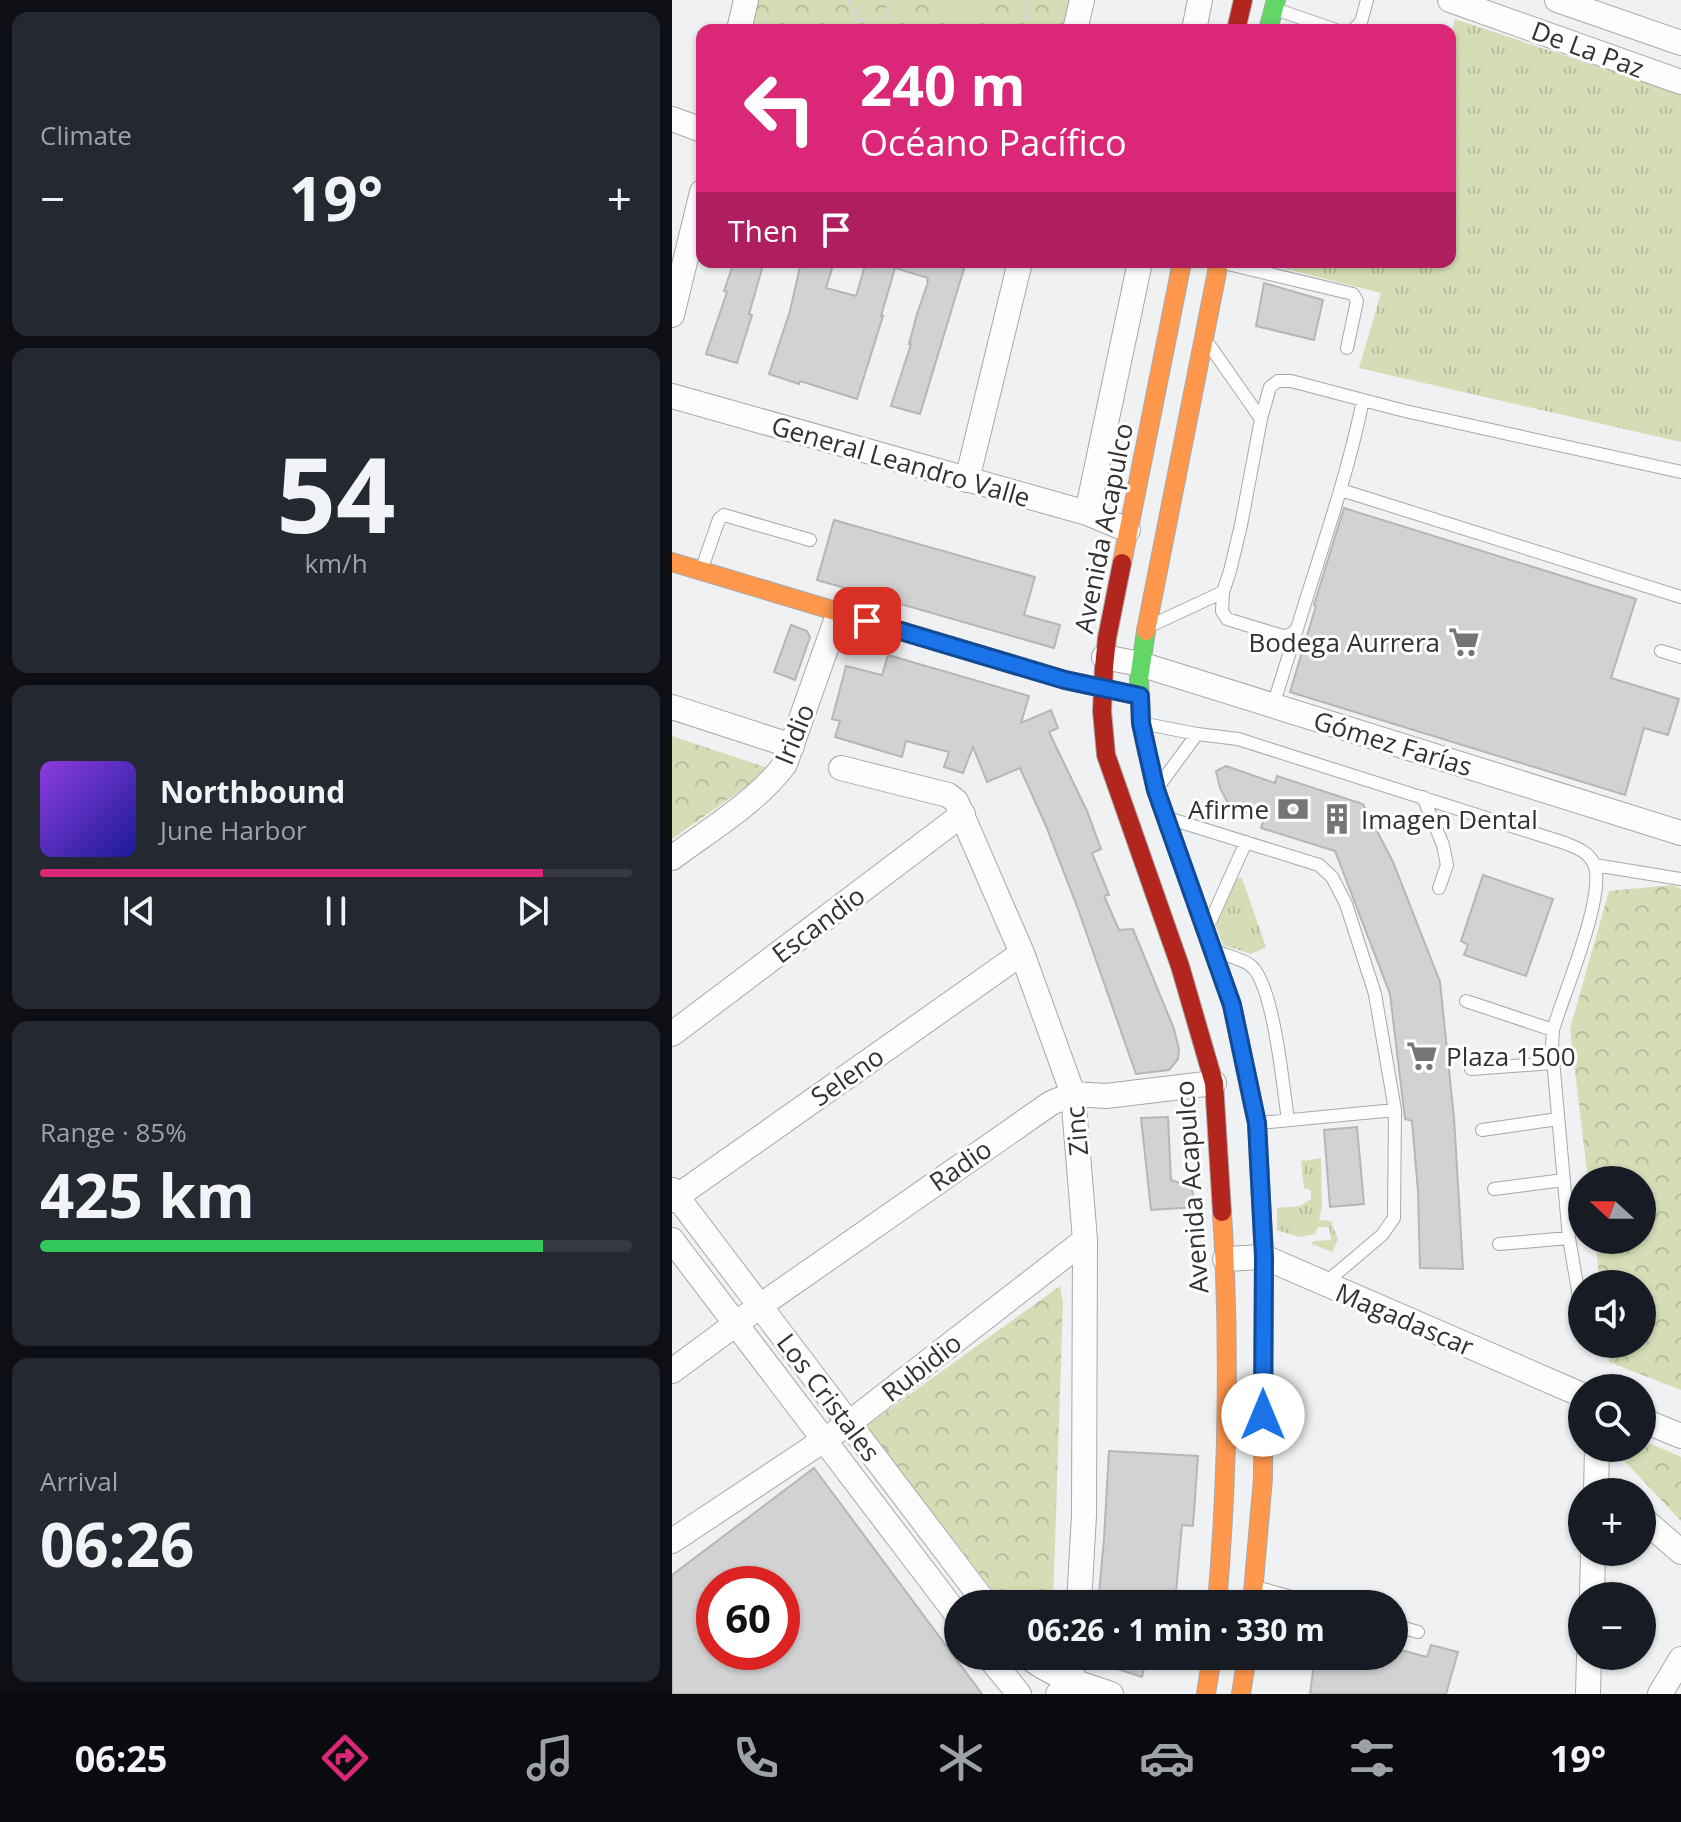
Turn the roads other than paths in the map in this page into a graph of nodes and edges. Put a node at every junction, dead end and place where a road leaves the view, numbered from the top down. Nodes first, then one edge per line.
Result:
1 (746, 0) edge
2 (1082, 0) edge
3 (1200, 0) edge
4 (1243, 0) edge
5 (1367, 0) edge
6 (1450, 0) edge
7 (1557, 0) edge
8 (1274, 4) edge
9 (740, 24) edge
10 (1076, 24) edge
11 (1195, 24) edge
12 (1237, 24) edge
13 (1269, 24) edge
14 (1322, 24) edge
15 (1359, 24) edge
16 (1681, 43) edge
17 (1681, 82) edge
18 (672, 119) edge
19 (696, 128) edge
20 (696, 217) edge
21 (1019, 268) edge
22 (1139, 268) edge
23 (1181, 268) edge
24 (1219, 268) edge
25 (1245, 268) edge
26 (672, 315) edge
27 (1203, 336) junction
28 (1347, 348) dead end
29 (672, 396) edge
30 (1363, 400) junction
31 (1261, 419) junction
32 (1681, 472) edge
33 (967, 480) junction
34 (1341, 490) junction
35 (1087, 513) junction
36 (1128, 530) junction
37 (810, 540) dead end
38 (672, 562) edge
39 (701, 571) junction
40 (1223, 592) junction
41 (1681, 597) edge
42 (839, 612) junction
43 (1146, 628) junction
44 (1297, 629) junction
45 (1661, 651) dead end
46 (1104, 657) junction
47 (1681, 657) edge
48 (1140, 664) junction
49 (1102, 689) junction
50 (1140, 696) junction
51 (1273, 706) junction
52 (672, 707) edge
53 (1141, 723) junction
54 (1197, 734) junction
55 (792, 746) junction
56 (841, 768) dead end
57 (1156, 790) junction
58 (1423, 797) junction
59 (963, 814) junction
60 (1165, 817) junction
61 (1681, 833) edge
62 (1246, 842) junction
63 (672, 858) edge
64 (1595, 865) junction
65 (1681, 879) edge
66 (1439, 888) dead end
67 (1207, 930) junction
68 (1213, 950) junction
69 (1022, 953) junction
70 (1466, 1001) dead end
71 (1553, 1030) junction
72 (672, 1034) edge
73 (1553, 1063) junction
74 (1471, 1069) dead end
75 (1214, 1083) junction
76 (1073, 1094) junction
77 (1395, 1110) junction
78 (1558, 1119) junction
79 (1288, 1120) junction
80 (1257, 1123) junction
81 (1482, 1130) dead end
82 (1564, 1180) junction
83 (1494, 1189) dead end
84 (673, 1195) edge
85 (1568, 1226) edge
86 (1568, 1238) edge
87 (672, 1240) edge
88 (1085, 1240) junction
89 (1499, 1244) dead end
90 (1264, 1257) junction
91 (1225, 1259) junction
92 (1324, 1284) junction
93 (760, 1306) junction
94 (735, 1325) junction
95 (672, 1371) edge
96 (1568, 1389) edge
97 (848, 1424) junction
98 (1656, 1426) edge
99 (1681, 1436) edge
100 (823, 1440) junction
101 (1656, 1530) edge
102 (672, 1541) edge
103 (1681, 1552) edge
104 (975, 1590) edge
105 (1080, 1590) edge
106 (1218, 1590) edge
107 (1252, 1590) edge
108 (944, 1598) edge
109 (1408, 1629) edge
110 (1418, 1632) dead end
111 (1681, 1659) edge
112 (999, 1670) edge
113 (1044, 1670) edge
114 (1210, 1670) edge
115 (1245, 1670) edge
116 (1589, 1670) edge
117 (1064, 1687) edge
118 (1019, 1694) edge
119 (1111, 1694) edge
120 (1206, 1694) edge
121 (1241, 1694) edge
122 (1588, 1694) edge
123 (1660, 1694) edge

1 - 9 street
2 - 10 street
3 - 11 street
4 - 12 main road
5 - 15 lane
6 - 17 street, De La Paz
7 - 16 street
8 - 13 main road
8 - 14 lane
18 - 19 street
20 - 26 street
21 - 33 street
22 - 35 street
23 - 36 main road, Avenida Acapulco
24 - 27 main road
25 - 28 lane
27 - 31 lane
27 - 43 main road
29 - 33 street, General Leandro Valle
30 - 31 lane
30 - 32 lane
30 - 34 lane
31 - 40 lane
33 - 35 street, General Leandro Valle
34 - 41 lane
34 - 44 lane
35 - 36 street, General Leandro Valle
36 - 46 main road, Avenida Acapulco
37 - 39 lane
38 - 39 main road
39 - 42 main road
40 - 43 lane
40 - 44 lane
42 - 49 main road
42 - 55 street, Iridio
43 - 48 main road
44 - 51 lane
45 - 47 lane
46 - 48 street, Gómez Farías
46 - 49 main road, Avenida Acapulco
48 - 50 main road
48 - 51 street, Gómez Farías
49 - 50 main road
49 - 75 main road, Avenida Acapulco
50 - 53 main road
51 - 61 street, Gómez Farías
52 - 55 street
53 - 54 lane
53 - 57 main road
54 - 57 lane
54 - 58 lane
55 - 63 street, Iridio
56 - 59 street, Zinc
57 - 60 main road
58 - 64 lane
58 - 66 lane
59 - 69 street, Zinc
59 - 72 street, Escandio
60 - 62 lane
60 - 67 main road
62 - 67 lane
62 - 77 lane
64 - 65 lane
64 - 71 lane
67 - 68 main road
68 - 79 lane
68 - 80 main road
69 - 76 street, Zinc
69 - 84 street, Seleno
70 - 71 lane
71 - 73 lane
73 - 74 lane
73 - 78 lane
75 - 76 street, Radio
75 - 91 main road, Avenida Acapulco
76 - 88 street, Zinc
76 - 93 street, Radio
77 - 79 lane
77 - 92 lane
78 - 81 lane
78 - 82 lane
79 - 80 lane
80 - 90 main road
82 - 83 lane
82 - 85 lane
84 - 93 street, Los Cristales
86 - 89 lane
87 - 94 street, Los Cristales
88 - 97 street, Rubidio
88 - 105 street, Zinc
90 - 91 street, Magadascar
90 - 92 street, Magadascar
90 - 107 main road
91 - 106 main road, Avenida Acapulco
92 - 96 street, Magadascar
93 - 94 street, Radio
93 - 97 street, Los Cristales
94 - 95 street, Radio
94 - 100 street, Los Cristales
97 - 100 street, Rubidio
97 - 104 street, Los Cristales
98 - 99 street
100 - 102 street, Rubidio
100 - 108 street, Los Cristales
101 - 103 street
109 - 110 lane
111 - 123 street
112 - 118 street
113 - 117 street
114 - 120 main road
115 - 121 main road
116 - 122 street
117 - 119 street

